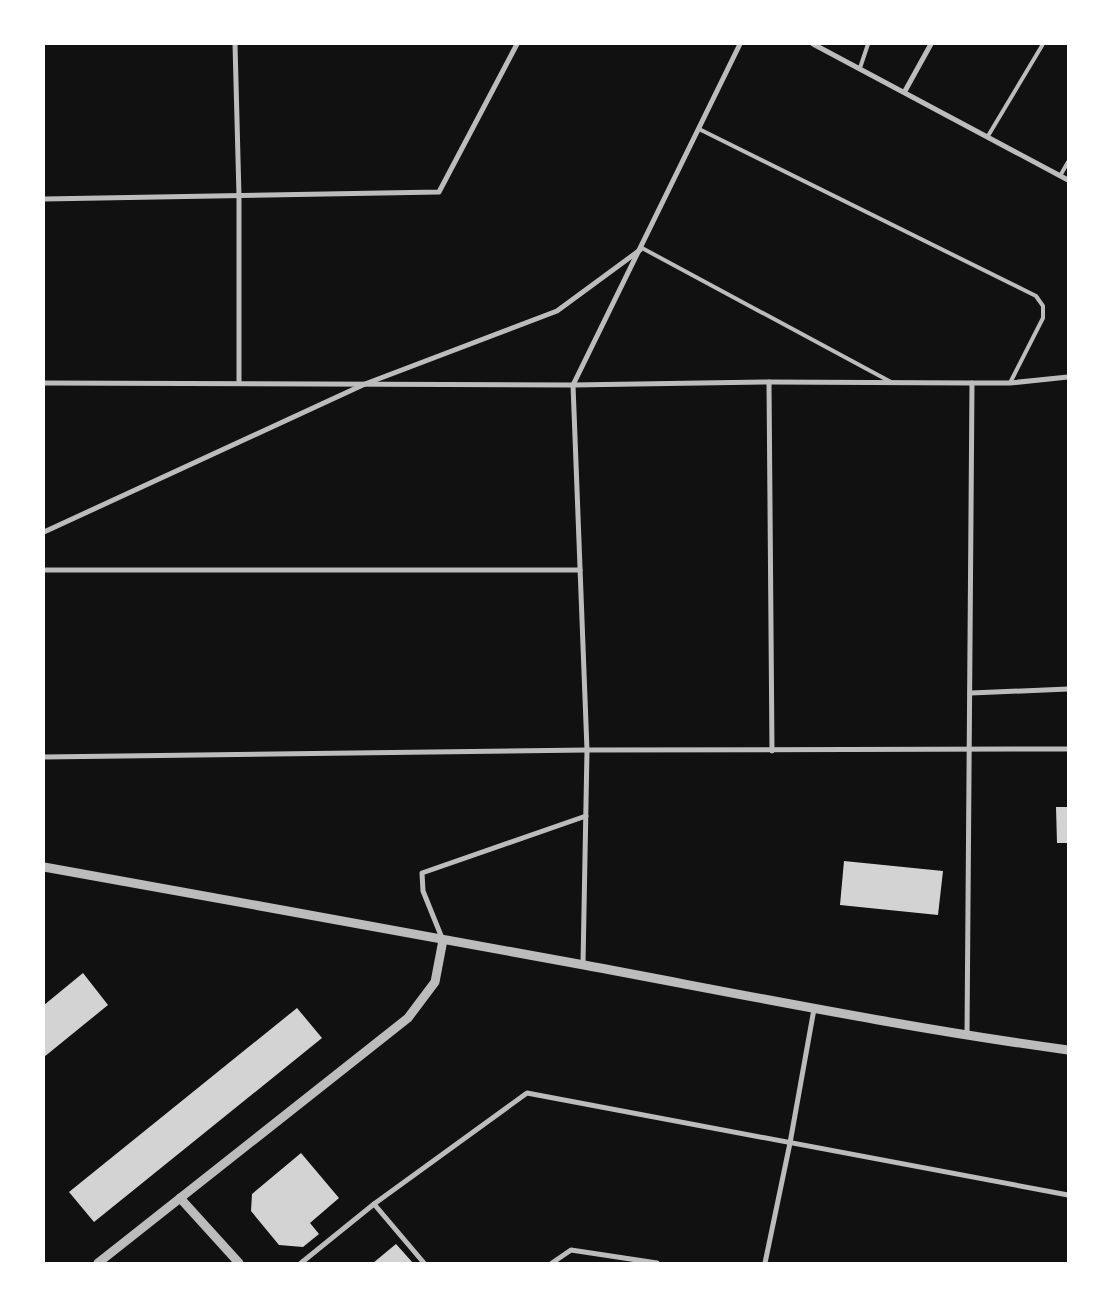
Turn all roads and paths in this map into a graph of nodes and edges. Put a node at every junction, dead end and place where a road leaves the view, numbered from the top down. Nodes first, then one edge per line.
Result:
1 (235, 44) edge
2 (517, 44) edge
3 (740, 44) edge
4 (813, 44) edge
5 (868, 44) edge
6 (931, 44) edge
7 (1043, 44) edge
8 (860, 68) junction
9 (904, 91) junction
10 (700, 129) junction
11 (988, 136) junction
12 (1068, 162) edge
13 (1060, 176) junction
14 (1068, 180) edge
15 (239, 196) junction
16 (44, 199) edge
17 (642, 248) junction
18 (1068, 377) edge
19 (769, 382) junction
20 (44, 383) edge
21 (239, 383) junction
22 (892, 383) junction
23 (972, 383) junction
24 (1010, 383) junction
25 (365, 384) junction
26 (573, 385) junction
27 (44, 532) edge
28 (44, 570) edge
29 (580, 570) junction
30 (1068, 689) edge
31 (971, 693) junction
32 (1068, 749) edge
33 (587, 750) junction
34 (772, 751) junction
35 (970, 751) junction
36 (44, 757) edge
37 (586, 816) junction
38 (44, 867) edge
39 (443, 940) junction
40 (583, 964) junction
41 (814, 1009) junction
42 (967, 1036) junction
43 (1068, 1050) edge
44 (790, 1143) junction
45 (1068, 1195) edge
46 (180, 1198) junction
47 (374, 1204) junction
48 (98, 1263) edge
49 (239, 1263) edge
50 (301, 1263) edge
51 (424, 1263) edge
52 (552, 1263) edge
53 (657, 1263) edge
54 (765, 1263) edge

1 - 15 street
2 - 15 street
3 - 10 street
4 - 8 street
5 - 8 lane
6 - 9 street
7 - 11 lane
8 - 9 street
9 - 11 street
10 - 17 street
10 - 24 lane
11 - 13 street
12 - 13 lane
13 - 14 street
15 - 16 street
15 - 21 street
17 - 22 lane
17 - 25 street
17 - 26 street
18 - 24 street
19 - 22 street
19 - 26 street
19 - 34 street
20 - 21 street
21 - 25 street
22 - 23 street
23 - 24 street
23 - 31 street
25 - 26 street
25 - 27 street
26 - 29 street
28 - 29 street
29 - 33 street
30 - 31 street
31 - 35 street
32 - 35 street
33 - 34 street
33 - 36 street
33 - 37 street
34 - 35 street
35 - 42 street
37 - 39 street
37 - 40 street
38 - 39 street
39 - 40 street
39 - 46 street
40 - 41 street
41 - 42 street
41 - 44 street
42 - 43 street
44 - 45 street
44 - 47 street
44 - 54 street
46 - 48 street
46 - 49 street
47 - 50 street
47 - 51 street
52 - 53 street

